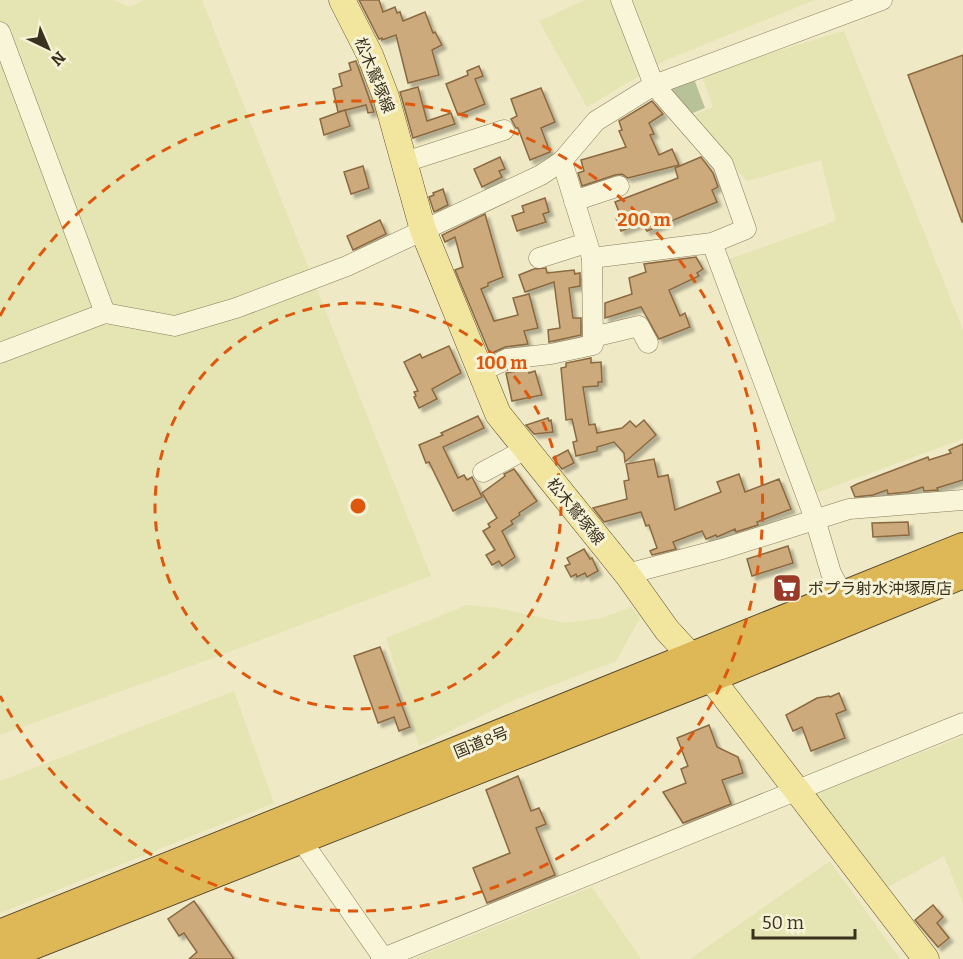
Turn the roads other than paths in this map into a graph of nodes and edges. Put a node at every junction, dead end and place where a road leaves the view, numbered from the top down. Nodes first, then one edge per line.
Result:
1 (342, 0) edge
2 (621, 0) edge
3 (882, 0) edge
4 (0, 32) edge
5 (654, 85) junction
6 (504, 130) dead end
7 (562, 160) junction
8 (405, 162) junction
9 (619, 186) dead end
10 (574, 201) junction
11 (423, 230) junction
12 (712, 243) junction
13 (589, 250) junction
14 (539, 258) dead end
15 (105, 313) junction
16 (592, 337) junction
17 (648, 343) dead end
18 (0, 352) edge
19 (480, 372) junction
20 (526, 449) junction
21 (483, 472) dead end
22 (963, 500) edge
23 (815, 519) junction
24 (963, 548) edge
25 (627, 573) junction
26 (963, 573) edge
27 (844, 597) junction
28 (701, 668) junction
29 (963, 723) edge
30 (796, 791) junction
31 (299, 837) junction
32 (0, 935) edge
33 (0, 957) edge
34 (383, 959) edge
35 (926, 959) edge

1 - 8 main road, 松木鷲塚線
2 - 5 street
3 - 5 street
4 - 15 street
5 - 7 street
5 - 12 street
6 - 8 street
7 - 10 street
7 - 11 street
8 - 11 main road, 松木鷲塚線
9 - 10 street
10 - 13 street
11 - 15 street
11 - 19 main road, 松木鷲塚線
12 - 13 street
12 - 23 street
13 - 14 street
13 - 16 street
15 - 18 street
16 - 17 street
16 - 19 street
19 - 20 main road, 松木鷲塚線
20 - 21 street
20 - 25 main road, 松木鷲塚線
22 - 23 street
23 - 25 street
23 - 27 street
24 - 27 highway, 国道8号
25 - 28 main road, 松木鷲塚線
26 - 28 highway, 国道8号
27 - 28 highway, 国道8号
28 - 30 main road, 松木鷲塚線
28 - 31 highway, 国道8号
28 - 32 highway, 国道8号
29 - 30 street
30 - 34 street
30 - 35 main road, 松木鷲塚線
31 - 33 highway, 国道8号
31 - 34 street

